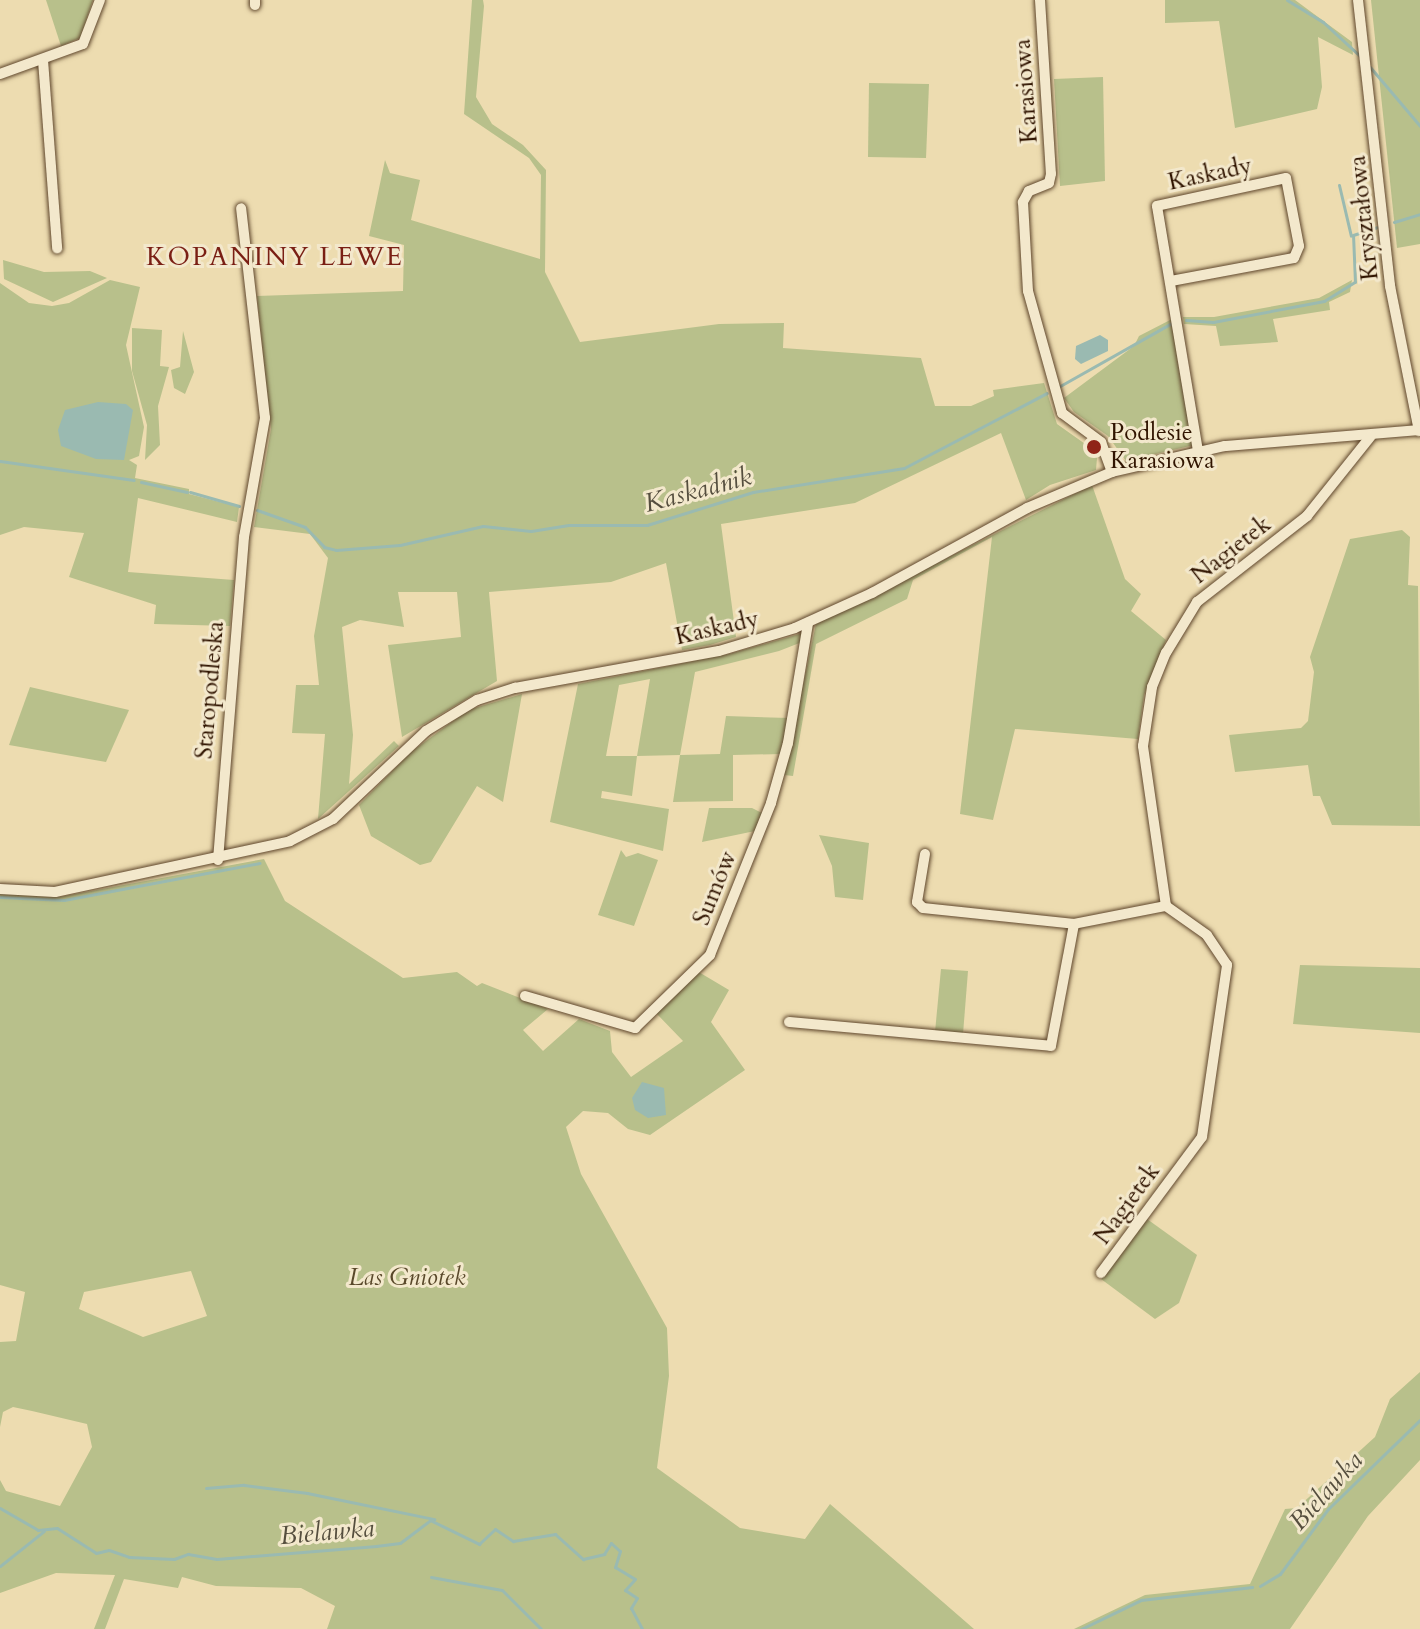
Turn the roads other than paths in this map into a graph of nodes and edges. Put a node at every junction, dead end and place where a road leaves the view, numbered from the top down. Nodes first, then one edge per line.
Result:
1 (100, 0) edge
2 (1040, 0) edge
3 (1358, 0) edge
4 (43, 60) junction
5 (0, 74) edge
6 (241, 208) dead end
7 (57, 248) dead end
8 (1171, 281) junction
9 (1419, 431) edge
10 (1371, 436) junction
11 (1198, 451) junction
12 (1112, 472) junction
13 (808, 623) junction
14 (925, 854) dead end
15 (218, 860) junction
16 (0, 889) edge
17 (1166, 906) junction
18 (1074, 924) junction
19 (525, 996) dead end
20 (789, 1022) dead end
21 (1101, 1273) dead end

1 - 4 street
2 - 12 street, Karasiowa
3 - 9 street, Kryształowa
4 - 5 street
4 - 7 street
6 - 15 street, Staropodleska
8 - 8 street, Kaskady
8 - 11 street, Kaskady
9 - 10 street, Kaskady
10 - 11 street, Kaskady
10 - 17 street, Nagietek
11 - 12 street, Kaskady
12 - 13 street, Kaskady
13 - 15 street, Kaskady
13 - 19 street, Sumów
14 - 18 street
15 - 16 street
17 - 18 street
17 - 21 street, Nagietek
18 - 20 street

